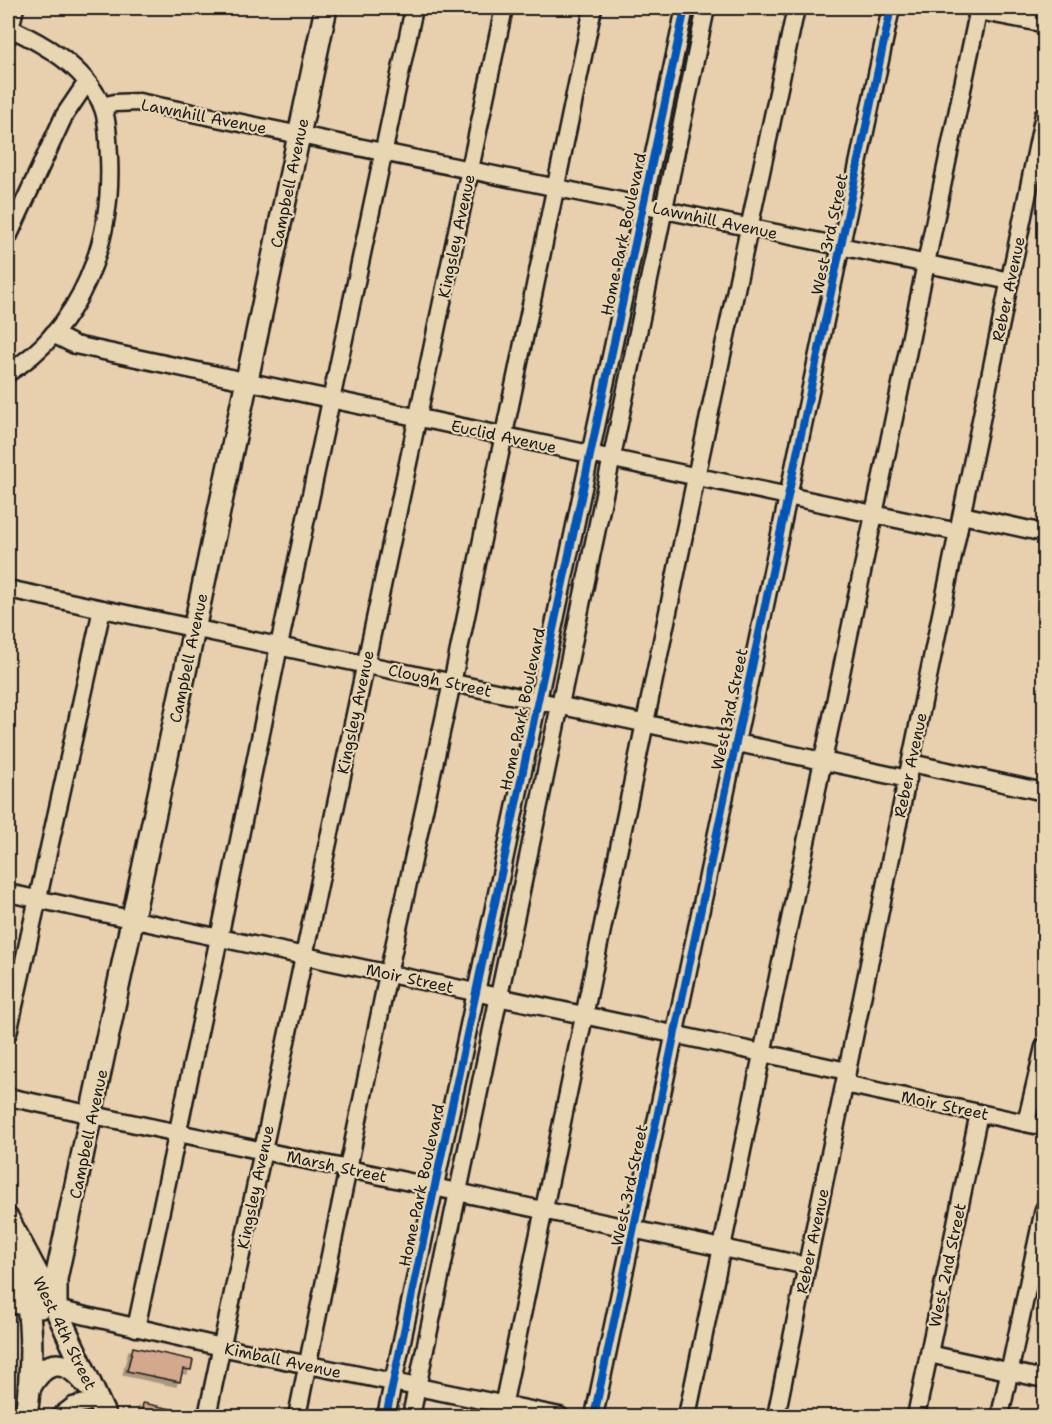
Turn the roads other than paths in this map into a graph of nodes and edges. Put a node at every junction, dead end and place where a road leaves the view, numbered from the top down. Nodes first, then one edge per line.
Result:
1 (15, 8) edge
2 (326, 8) edge
3 (414, 8) edge
4 (504, 8) edge
5 (593, 8) edge
6 (685, 8) edge
7 (706, 8) edge
8 (796, 8) edge
9 (891, 8) edge
10 (978, 8) edge
11 (1044, 21) edge
12 (8, 31) edge
13 (87, 82) junction
14 (102, 106) junction
15 (1044, 114) edge
16 (299, 134) junction
17 (383, 152) junction
18 (470, 170) junction
19 (555, 188) junction
20 (642, 206) junction
21 (663, 210) junction
22 (749, 227) junction
23 (8, 237) edge
24 (840, 246) junction
25 (928, 264) junction
26 (1010, 281) junction
27 (52, 334) junction
28 (8, 373) edge
29 (247, 382) junction
30 (332, 400) junction
31 (418, 418) junction
32 (504, 436) junction
33 (590, 454) junction
34 (611, 459) junction
35 (696, 477) junction
36 (788, 496) junction
37 (874, 514) junction
38 (962, 515) junction
39 (958, 532) junction
40 (1044, 533) edge
41 (8, 589) edge
42 (102, 609) junction
43 (195, 629) junction
44 (279, 646) junction
45 (365, 665) junction
46 (453, 683) junction
47 (538, 701) junction
48 (560, 706) junction
49 (644, 723) junction
50 (735, 743) junction
51 (821, 761) junction
52 (909, 771) junction
53 (1044, 792) edge
54 (8, 893) edge
55 (36, 899) junction
56 (134, 920) junction
57 (219, 938) junction
58 (304, 956) junction
59 (388, 974) junction
60 (476, 993) junction
61 (499, 997) junction
62 (584, 1015) junction
63 (8, 1033) edge
64 (675, 1035) junction
65 (1044, 1047) edge
66 (761, 1053) junction
67 (846, 1078) junction
68 (8, 1097) edge
69 (979, 1113) junction
70 (92, 1114) junction
71 (1026, 1123) junction
72 (1044, 1127) edge
73 (178, 1133) junction
74 (262, 1151) junction
75 (349, 1169) junction
76 (435, 1187) junction
77 (457, 1192) junction
78 (1044, 1209) edge
79 (544, 1210) junction
80 (8, 1219) edge
81 (634, 1229) junction
82 (8, 1240) edge
83 (720, 1248) junction
84 (8, 1251) edge
85 (8, 1266) edge
86 (807, 1266) junction
87 (18, 1302) edge
88 (56, 1309) junction
89 (136, 1328) junction
90 (222, 1347) junction
91 (929, 1354) junction
92 (308, 1365) junction
93 (1009, 1371) junction
94 (1044, 1379) edge
95 (393, 1383) junction
96 (30, 1387) junction
97 (417, 1387) junction
98 (102, 1408) edge
99 (502, 1411) edge
100 (26, 1416) edge
101 (60, 1416) edge
102 (207, 1416) edge
103 (297, 1416) edge
104 (386, 1416) edge
105 (411, 1416) edge
106 (560, 1416) edge
107 (594, 1416) edge
108 (687, 1416) edge
109 (776, 1416) edge
110 (916, 1416) edge
111 (1000, 1416) edge

1 - 12 street
2 - 16 main road, Campbell Avenue
3 - 17 street
4 - 18 street, Kingsley Avenue
5 - 19 street
6 - 20 street, Home Park Boulevard
7 - 21 street, Home Park Boulevard
8 - 22 street
9 - 24 street, West 3rd Street
10 - 11 main road
10 - 25 street
12 - 13 street
13 - 14 street
13 - 23 street
14 - 16 street, Lawnhill Avenue
14 - 27 street
15 - 26 street, Reber Avenue
16 - 17 street, Lawnhill Avenue
16 - 29 main road, Campbell Avenue
17 - 18 street, Lawnhill Avenue
17 - 30 street
18 - 19 street, Lawnhill Avenue
18 - 31 street, Kingsley Avenue
19 - 20 street, Lawnhill Avenue
19 - 32 street
20 - 21 street, Lawnhill Avenue
20 - 33 street, Home Park Boulevard
21 - 22 street, Lawnhill Avenue
21 - 34 street, Home Park Boulevard
22 - 24 street, Lawnhill Avenue
22 - 35 street
24 - 25 street, Lawnhill Avenue
24 - 36 street, West 3rd Street
25 - 26 street, Lawnhill Avenue
25 - 37 street
26 - 38 street, Reber Avenue
27 - 28 street
27 - 29 street, Euclid Avenue
29 - 30 street, Euclid Avenue
29 - 43 main road, Campbell Avenue
30 - 31 street, Euclid Avenue
30 - 44 street
31 - 32 street, Euclid Avenue
31 - 45 street, Kingsley Avenue
32 - 33 street, Euclid Avenue
32 - 46 street
33 - 34 street, Euclid Avenue
33 - 47 street, Home Park Boulevard
34 - 35 street, Euclid Avenue
34 - 48 street, Home Park Boulevard
35 - 36 street, Euclid Avenue
35 - 49 street
36 - 37 street, Euclid Avenue
36 - 50 street, West 3rd Street
37 - 39 street, Euclid Avenue
37 - 51 street
38 - 39 street, Reber Avenue
38 - 40 street
39 - 52 street, Reber Avenue
41 - 42 street, Clough Street
42 - 43 street, Clough Street
42 - 55 street
43 - 44 street, Clough Street
43 - 56 main road, Campbell Avenue
44 - 45 street, Clough Street
44 - 57 street
45 - 46 street, Clough Street
45 - 58 street, Kingsley Avenue
46 - 47 street, Clough Street
46 - 59 street
47 - 48 street, Clough Street
47 - 60 street, Home Park Boulevard
48 - 49 street, Clough Street
48 - 61 street, Home Park Boulevard
49 - 50 street, Clough Street
49 - 62 street
50 - 51 street, Clough Street
50 - 64 street, West 3rd Street
51 - 52 street, Clough Street
51 - 66 street
52 - 53 street, Clough Street
52 - 67 street, Reber Avenue
54 - 55 street, Moir Street
55 - 56 street, Moir Street
55 - 63 street
56 - 57 street, Moir Street
56 - 70 main road, Campbell Avenue
57 - 58 street, Moir Street
57 - 73 street
58 - 59 street, Moir Street
58 - 74 street, Kingsley Avenue
59 - 60 street, Moir Street
59 - 75 street
60 - 61 street, Moir Street
60 - 76 street, Home Park Boulevard
61 - 62 street, Moir Street
61 - 77 street, Home Park Boulevard
62 - 64 street, Moir Street
62 - 79 street
64 - 66 street, Moir Street
64 - 81 street, West 3rd Street
65 - 71 street
66 - 67 street, Moir Street
66 - 83 street
67 - 69 street, Moir Street
67 - 86 street, Reber Avenue
68 - 70 street, Marsh Street
69 - 71 street, Moir Street
69 - 91 street, West 2nd Street
70 - 73 street, Marsh Street
70 - 88 main road, Campbell Avenue
71 - 72 street, Moir Street
73 - 74 street, Marsh Street
73 - 89 street
74 - 75 street, Marsh Street
74 - 90 street, Kingsley Avenue
75 - 76 street, Marsh Street
75 - 92 street
76 - 77 street, Marsh Street
76 - 95 street, Home Park Boulevard
77 - 79 street, Marsh Street
77 - 97 street, Home Park Boulevard
78 - 93 street
79 - 81 street, Marsh Street
79 - 99 street
80 - 88 main road, West 4th Street
81 - 83 street, Marsh Street
81 - 107 street, West 3rd Street
82 - 87 main road
83 - 86 street, Marsh Street
83 - 108 street
84 - 85 main road
86 - 109 street, Reber Avenue
87 - 88 main road, Kimball Avenue
87 - 96 main road
88 - 89 street, Kimball Avenue
88 - 98 main road, West 4th Street
89 - 90 street, Kimball Avenue
90 - 92 street, Kimball Avenue
90 - 102 street, Kingsley Avenue
91 - 93 street
91 - 110 street, West 2nd Street
92 - 95 street, Kimball Avenue
92 - 103 street
93 - 94 street
93 - 111 street
95 - 97 street, Kimball Avenue
95 - 104 street, Home Park Boulevard
96 - 98 main road
96 - 100 main road
97 - 99 street, Kimball Avenue
97 - 105 street, Home Park Boulevard
98 - 101 street
99 - 106 street, Kimball Avenue

